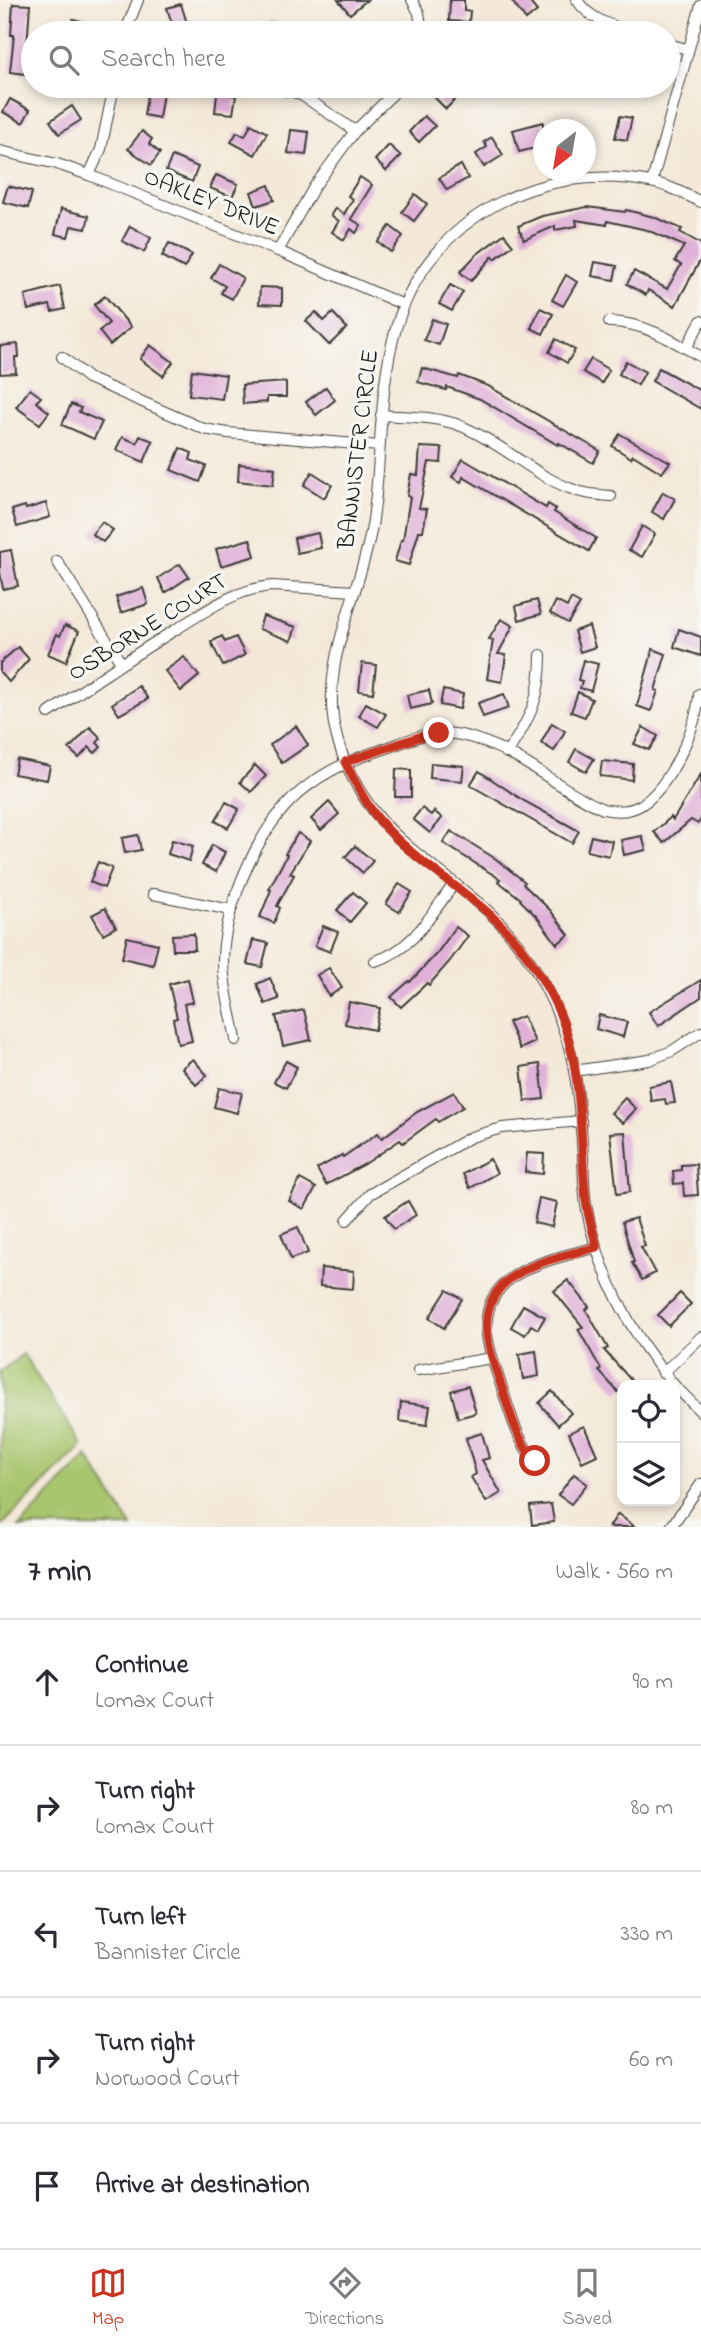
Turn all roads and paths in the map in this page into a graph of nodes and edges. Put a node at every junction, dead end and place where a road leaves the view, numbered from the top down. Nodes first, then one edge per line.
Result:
1 (138, 0) edge
2 (412, 0) edge
3 (577, 0) edge
4 (701, 5) edge
5 (130, 21) edge
6 (420, 21) edge
7 (602, 21) edge
8 (680, 47) edge
9 (687, 49) junction
10 (680, 76) edge
11 (112, 98) edge
12 (306, 98) edge
13 (389, 98) edge
14 (674, 98) edge
15 (355, 131) junction
16 (0, 151) edge
17 (89, 175) junction
18 (652, 182) junction
19 (701, 202) edge
20 (278, 250) junction
21 (404, 304) junction
22 (701, 321) edge
23 (609, 322) dead end
24 (686, 348) junction
25 (62, 357) dead end
26 (701, 357) edge
27 (381, 415) junction
28 (379, 446) junction
29 (611, 496) dead end
30 (57, 561) dead end
31 (355, 591) junction
32 (541, 654) dead end
33 (121, 663) junction
34 (699, 694) dead end
35 (49, 713) dead end
36 (507, 753) junction
37 (345, 762) junction
38 (454, 884) junction
39 (153, 894) dead end
40 (231, 910) junction
41 (375, 961) dead end
42 (701, 1032) edge
43 (236, 1040) dead end
44 (575, 1071) junction
45 (581, 1121) junction
46 (347, 1220) dead end
47 (597, 1247) junction
48 (701, 1336) edge
49 (492, 1359) junction
50 (418, 1370) dead end
51 (663, 1373) junction
52 (669, 1380) edge
53 (680, 1392) edge
54 (701, 1412) edge
55 (535, 1461) dead end
56 (701, 1484) edge
57 (671, 1527) edge

1 - 5 street
2 - 6 street
3 - 7 street
4 - 9 street
8 - 9 street
9 - 10 street
11 - 17 street
12 - 15 street
13 - 15 street
14 - 18 street
15 - 20 street
16 - 17 street, OAKLEY DRIVE
17 - 20 street, OAKLEY DRIVE
18 - 19 street, BANNISTER CIRCLE
18 - 21 street, BANNISTER CIRCLE
20 - 21 street, OAKLEY DRIVE
21 - 27 street, BANNISTER CIRCLE
22 - 24 street
23 - 24 street
24 - 26 street
25 - 28 street
27 - 28 street, BANNISTER CIRCLE
27 - 29 street
28 - 31 street, BANNISTER CIRCLE
30 - 33 street
31 - 33 street, OSBORNE COURT
31 - 37 street, BANNISTER CIRCLE
32 - 36 street
33 - 35 street, OSBORNE COURT
34 - 36 street
36 - 37 street
37 - 38 street, BANNISTER CIRCLE
37 - 40 street
38 - 41 street
38 - 44 street, BANNISTER CIRCLE
39 - 40 street
40 - 43 street
42 - 44 street
44 - 45 street, BANNISTER CIRCLE
45 - 46 street
45 - 47 street, BANNISTER CIRCLE
47 - 49 street
47 - 51 street, BANNISTER CIRCLE
48 - 51 street
49 - 50 street
49 - 55 street
51 - 52 street, BANNISTER CIRCLE
53 - 54 street, BANNISTER CIRCLE
56 - 57 street

